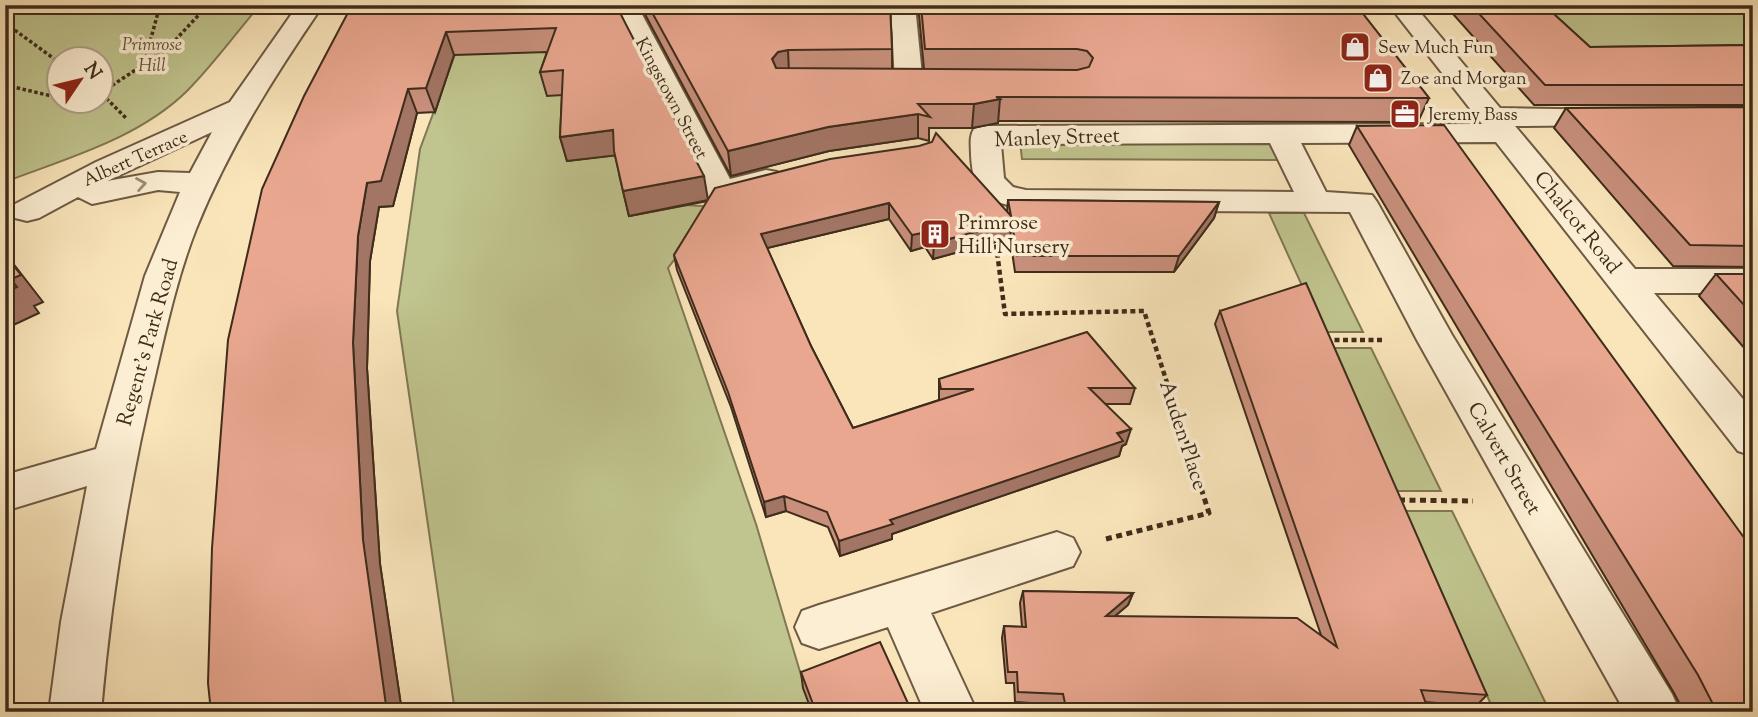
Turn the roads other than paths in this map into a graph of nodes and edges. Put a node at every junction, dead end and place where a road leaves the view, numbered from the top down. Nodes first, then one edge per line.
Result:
1 (311, 5) edge
2 (624, 5) edge
3 (903, 5) edge
4 (1401, 5) edge
5 (977, 83) edge
6 (244, 107) junction
7 (1646, 116) edge
8 (1499, 125) junction
9 (1281, 134) junction
10 (788, 174) edge
11 (200, 183) junction
12 (1315, 201) junction
13 (1361, 202) joint
14 (16, 215) edge
15 (1625, 281) junction
16 (1753, 281) edge
17 (1753, 440) edge
18 (115, 461) junction
19 (5, 492) edge
20 (1057, 552) road end
21 (900, 599) junction
22 (819, 626) dead end
23 (75, 712) edge
24 (951, 712) edge
25 (1654, 712) edge

1 - 6 street, Regent's Park Road
2 - 10 street, Kingstown Street
3 - 5 street
4 - 8 street, Chalcot Road
6 - 11 street, Regent's Park Road
6 - 14 street, Albert Terrace
7 - 8 street, Manley Street
8 - 9 street, Manley Street
8 - 15 street, Chalcot Road
9 - 12 street
9 - 12 street, Manley Street
14 -> 11 street, Albert Terrace
11 - 18 street, Regent's Park Road
12 - 13 street, Manley Street
13 - 25 street, Calvert Street
15 - 16 street
15 - 17 street, Chalcot Road
18 - 19 street
18 - 23 street, Regent's Park Road
20 - 21 street
21 - 22 street
21 - 24 street

